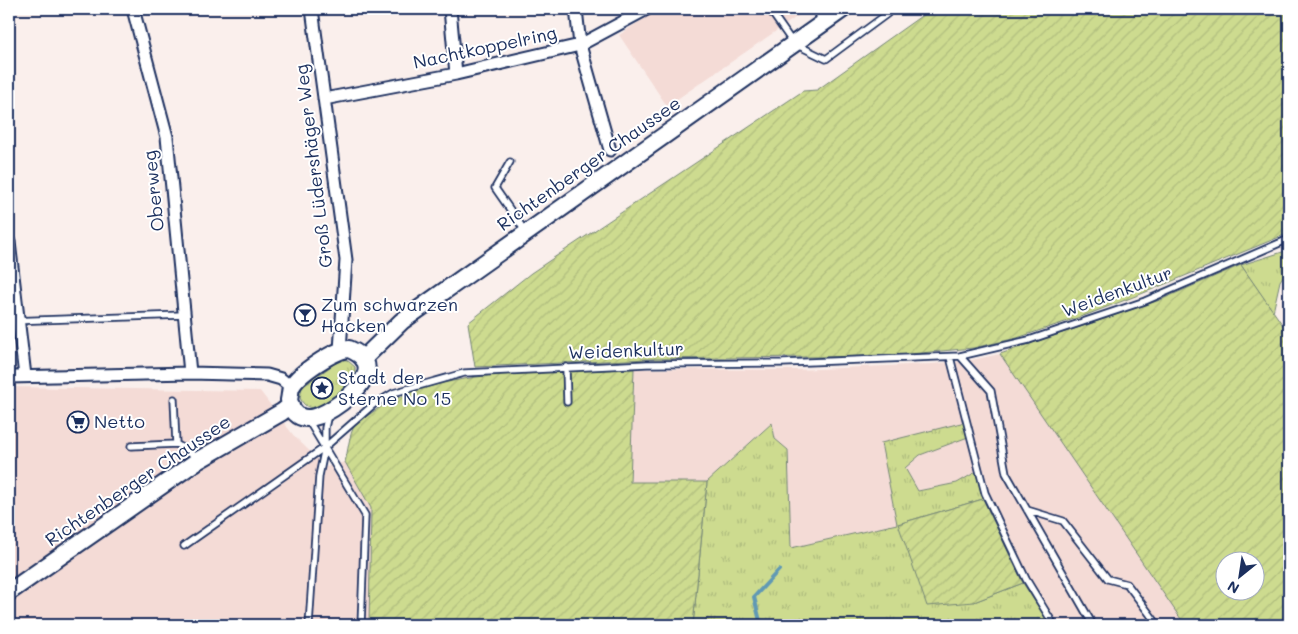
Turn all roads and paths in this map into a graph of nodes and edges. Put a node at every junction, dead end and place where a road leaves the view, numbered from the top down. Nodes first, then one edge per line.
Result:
1 (133, 9) edge
2 (312, 9) edge
3 (450, 9) edge
4 (576, 9) edge
5 (647, 9) edge
6 (842, 9) edge
7 (772, 13) dead end
8 (886, 14) dead end
9 (822, 16) edge
10 (793, 43) junction
11 (580, 45) junction
12 (456, 74) junction
13 (324, 99) junction
14 (610, 150) dead end
15 (510, 162) dead end
16 (526, 233) junction
17 (1289, 239) edge
18 (9, 242) edge
19 (184, 315) junction
20 (14, 320) edge
21 (340, 350) junction
22 (960, 356) junction
23 (950, 357) junction
24 (364, 359) junction
25 (566, 367) junction
26 (190, 373) junction
27 (25, 376) junction
28 (9, 377) edge
29 (292, 388) junction
30 (174, 399) dead end
31 (567, 402) dead end
32 (291, 405) junction
33 (328, 413) junction
34 (307, 418) junction
35 (176, 444) junction
36 (131, 446) dead end
37 (325, 447) junction
38 (197, 461) junction
39 (1027, 510) junction
40 (184, 546) dead end
41 (9, 592) edge
42 (309, 625) edge
43 (361, 625) edge
44 (1054, 625) edge
45 (1094, 625) edge
46 (1158, 625) edge

1 - 19 street, Oberweg
2 - 13 street, Groß Lüdershäger Weg
3 - 12 street
4 - 11 street
5 - 11 street, Nachtkoppelring
6 - 9 street, Richtenberger Chaussee
7 - 10 lane
8 - 10 lane
9 - 10 street, Richtenberger Chaussee
10 - 16 street, Richtenberger Chaussee
11 - 12 street, Nachtkoppelring
11 - 14 street
12 - 13 street, Nachtkoppelring
13 - 21 street, Groß Lüdershäger Weg
15 - 16 lane
16 - 24 street, Richtenberger Chaussee
17 - 22 lane, Weidenkultur
18 - 20 street
19 - 20 lane
19 - 26 street, Oberweg
20 - 27 street
21 - 24 street
21 - 29 street
22 - 23 lane, Weidenkultur
22 - 39 lane
23 - 25 lane, Weidenkultur
23 - 44 lane
24 - 33 street
25 - 31 lane
25 - 37 lane, Weidenkultur
26 - 27 street
26 - 29 street
27 - 28 street
29 - 32 street
30 - 35 lane
32 - 34 street
32 - 38 street, Richtenberger Chaussee
33 - 34 street
33 - 37 lane
34 - 37 lane
35 - 36 lane
35 - 38 lane
37 - 40 lane, Weidenkultur
37 - 42 lane
37 - 43 lane
38 - 41 street, Richtenberger Chaussee
39 - 45 lane
39 - 46 lane

